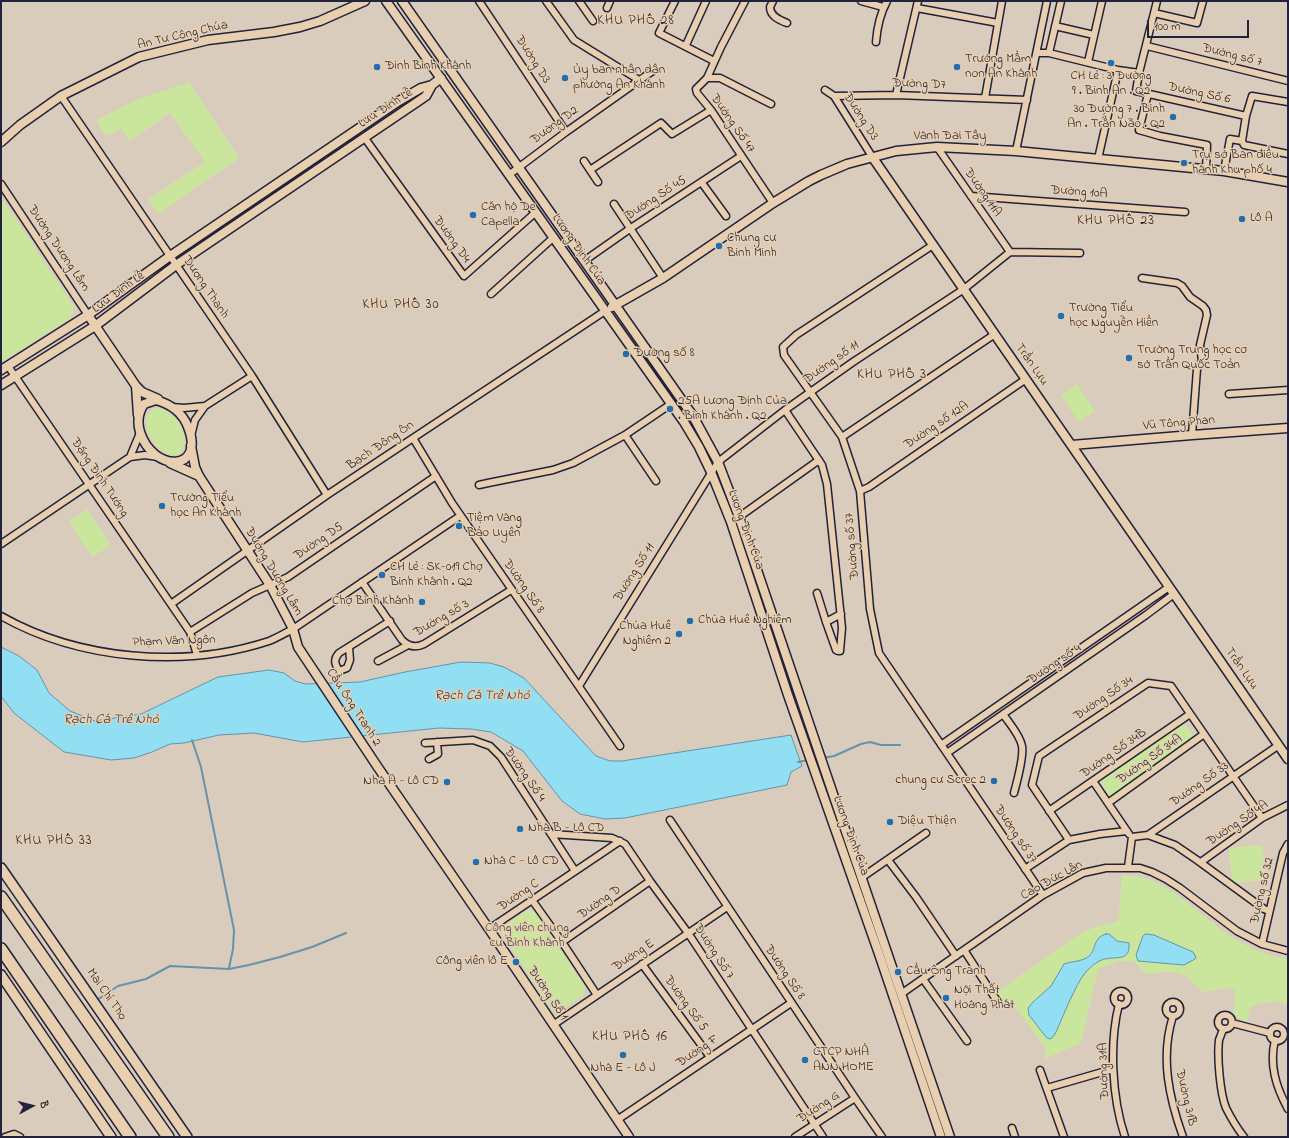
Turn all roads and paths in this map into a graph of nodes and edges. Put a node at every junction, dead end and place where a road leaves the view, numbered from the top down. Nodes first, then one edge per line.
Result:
1 (365, 1) edge
2 (386, 1) edge
3 (402, 1) edge
4 (479, 1) edge
5 (546, 1) edge
6 (579, 1) edge
7 (610, 1) edge
8 (675, 1) edge
9 (706, 1) edge
10 (745, 1) edge
11 (773, 1) edge
12 (860, 1) edge
13 (887, 1) edge
14 (918, 1) edge
15 (1002, 1) edge
16 (1048, 1) edge
17 (1061, 1) edge
18 (1102, 1) edge
19 (1157, 1) edge
20 (1203, 1) edge
21 (607, 8) dead end
22 (884, 8) junction
23 (917, 8) junction
24 (1154, 13) junction
25 (593, 21) dead end
26 (787, 23) dead end
27 (998, 23) junction
28 (1055, 26) junction
29 (1094, 35) junction
30 (876, 42) dead end
31 (686, 45) junction
32 (1146, 46) junction
33 (1037, 53) junction
34 (1049, 53) junction
35 (714, 61) junction
36 (1088, 62) junction
37 (654, 70) dead end
38 (1118, 70) junction
39 (1139, 73) junction
40 (441, 78) junction
41 (707, 78) junction
42 (639, 80) junction
43 (1288, 81) edge
44 (432, 85) junction
45 (826, 90) dead end
46 (1148, 94) junction
47 (896, 95) junction
48 (61, 96) junction
49 (834, 96) junction
50 (985, 98) junction
51 (1027, 100) junction
52 (1288, 102) edge
53 (772, 104) dead end
54 (711, 110) junction
55 (1246, 116) junction
56 (566, 132) junction
57 (364, 137) junction
58 (1242, 141) junction
59 (1, 142) edge
60 (937, 147) junction
61 (1016, 150) junction
62 (1288, 154) edge
63 (741, 156) junction
64 (873, 158) junction
65 (1098, 159) junction
66 (584, 161) dead end
67 (518, 168) junction
68 (590, 170) junction
69 (1206, 170) junction
70 (1224, 171) junction
71 (510, 174) junction
72 (598, 182) dead end
73 (702, 182) junction
74 (1288, 182) edge
75 (1, 184) edge
76 (971, 196) junction
77 (773, 203) junction
78 (614, 204) dead end
79 (536, 212) junction
80 (1186, 212) dead end
81 (726, 216) dead end
82 (631, 228) junction
83 (554, 237) junction
84 (933, 245) junction
85 (1010, 252) junction
86 (1080, 253) dead end
87 (170, 256) junction
88 (584, 261) junction
89 (176, 266) junction
90 (663, 278) junction
91 (1142, 278) dead end
92 (964, 289) junction
93 (491, 294) dead end
94 (615, 306) junction
95 (605, 311) junction
96 (88, 314) junction
97 (95, 326) junction
98 (995, 334) junction
99 (4, 368) edge
100 (16, 375) junction
101 (252, 376) junction
102 (1026, 379) junction
103 (1, 385) edge
104 (136, 386) junction
105 (1288, 390) edge
106 (810, 392) junction
107 (1229, 394) dead end
108 (162, 402) junction
109 (671, 404) junction
110 (205, 406) junction
111 (172, 407) junction
112 (785, 410) junction
113 (138, 419) junction
114 (1288, 428) edge
115 (140, 433) junction
116 (625, 435) junction
117 (1192, 435) junction
118 (191, 436) junction
119 (842, 437) junction
120 (413, 438) junction
121 (1072, 445) junction
122 (191, 446) junction
123 (130, 457) junction
124 (158, 457) junction
125 (819, 460) junction
126 (166, 461) junction
127 (718, 462) junction
128 (711, 472) junction
129 (199, 476) junction
130 (436, 476) junction
131 (656, 481) dead end
132 (90, 484) junction
133 (479, 485) dead end
134 (860, 491) junction
135 (327, 495) junction
136 (460, 516) junction
137 (739, 517) junction
138 (1, 544) edge
139 (248, 551) junction
140 (362, 582) junction
141 (270, 585) junction
142 (512, 590) junction
143 (1172, 590) junction
144 (818, 593) dead end
145 (171, 604) junction
146 (841, 614) junction
147 (1, 616) edge
148 (390, 621) junction
149 (826, 622) junction
150 (294, 629) junction
151 (190, 632) junction
152 (408, 645) junction
153 (349, 647) dead end
154 (197, 655) junction
155 (378, 661) dead end
156 (309, 662) joint
157 (579, 686) junction
158 (1003, 714) junction
159 (1190, 714) junction
160 (1204, 734) junction
161 (437, 742) junction
162 (426, 743) dead end
163 (941, 745) junction
164 (1279, 745) junction
165 (620, 746) dead end
166 (946, 753) junction
167 (430, 759) dead end
168 (1288, 759) edge
169 (377, 766) joint
170 (1233, 776) junction
171 (1093, 781) junction
172 (1014, 793) dead end
173 (1108, 803) junction
174 (1288, 806) edge
175 (1049, 811) junction
176 (1262, 818) junction
177 (670, 820) dead end
178 (1128, 832) junction
179 (926, 833) dead end
180 (551, 834) junction
181 (1148, 835) junction
182 (1132, 837) junction
183 (1069, 840) junction
184 (620, 842) junction
185 (1288, 844) edge
186 (888, 860) junction
187 (1201, 862) junction
188 (1288, 866) edge
189 (1280, 867) junction
190 (1, 868) edge
191 (1128, 868) junction
192 (1025, 869) junction
193 (575, 871) junction
194 (861, 878) junction
195 (650, 881) junction
196 (1043, 895) junction
197 (1, 896) edge
198 (532, 900) junction
199 (727, 907) junction
200 (1269, 911) junction
201 (489, 929) junction
202 (688, 933) junction
203 (562, 942) junction
204 (1262, 944) junction
205 (1, 949) edge
206 (964, 950) junction
207 (1288, 951) edge
208 (956, 956) junction
209 (642, 964) junction
210 (1, 975) edge
211 (923, 978) junction
212 (901, 994) junction
213 (597, 995) junction
214 (791, 1002) junction
215 (1000, 1004) dead end
216 (1119, 1004) dead end
217 (1173, 1016) dead end
218 (1232, 1023) junction
219 (553, 1025) junction
220 (1223, 1029) junction
221 (751, 1030) junction
222 (1270, 1032) junction
223 (1286, 1036) edge
224 (1275, 1040) junction
225 (967, 1041) dead end
226 (710, 1057) junction
227 (1113, 1069) junction
228 (1040, 1070) dead end
229 (1047, 1088) junction
230 (854, 1098) junction
231 (1288, 1109) edge
232 (617, 1120) junction
233 (815, 1125) junction
234 (1012, 1128) dead end
235 (6, 1137) edge
236 (20, 1137) edge
237 (111, 1137) edge
238 (130, 1137) edge
239 (168, 1137) edge
240 (187, 1137) edge
241 (628, 1137) edge
242 (795, 1137) edge
243 (823, 1137) edge
244 (882, 1137) edge
245 (941, 1137) edge
246 (950, 1137) edge
247 (1015, 1137) edge
248 (1064, 1137) edge
249 (1125, 1137) edge
250 (1183, 1137) edge
251 (1244, 1137) edge

1 - 48 street, An Tư Công Chúa
2 - 40 street, Lương Định Của
3 - 67 street, Lương Định Của
4 - 56 street, Đường D3
5 - 42 street
6 - 25 street
7 - 21 street
8 - 31 street
9 - 31 street
10 - 35 street
11 - 26 street
12 - 22 street
13 - 22 street
14 - 23 street
15 - 27 street
16 - 33 street
17 - 28 street
18 - 29 street
19 - 24 street
20 - 24 street
22 - 30 street
23 - 27 street
23 - 47 street
24 - 32 street
27 - 50 street
28 - 29 street
28 - 34 street
29 - 36 street
31 - 35 street
32 - 39 street
32 - 43 street, Đường số 7
33 - 34 street
33 - 51 street
34 - 36 street
35 - 41 street
36 - 38 street
37 - 42 street, Đường D2
38 - 39 street
38 - 65 street
39 - 46 street
40 - 44 street
40 - 71 street, Lương Định Của
41 - 53 street, Đường Số 47
41 - 54 street, Đường Số 47
42 - 56 street, Đường D2
44 - 57 street, Lưu Đình Lễ
44 - 87 street, Lưu Đình Lễ
45 - 49 street, Đường D3
46 - 55 street, Đường Số 6
46 - 69 street, Đường Số 6
47 - 49 street, Đường D7
47 - 50 street, Đường D7
48 - 59 street, An Tư Công Chúa
48 - 87 street, Dương Thanh
49 - 64 street, Đường D3
50 - 51 street, Đường D7
51 - 61 street
52 - 55 street, Đường Số 6
54 - 63 street, Đường Số 47
54 - 68 street
55 - 58 street, Đường Số 6
56 - 67 street, Đường D2
57 - 79 street, Đường D4
57 - 89 street, Lưu Đình Lễ
58 - 62 street
58 - 70 street
60 - 61 street, Vành Đai Tây
60 - 64 street, Vành Đai Tây
60 - 76 street, Đường 11A
61 - 65 street, Vành Đai Tây
63 - 73 street, Đường Số 45
63 - 77 street, Đường Số 47
64 - 77 street, Vành Đai Tây
64 - 84 street, Trần Lựu
65 - 69 street, Vành Đai Tây
66 - 68 street
67 - 71 street, Đường D2
67 - 88 street, Lương Định Của
68 - 72 street
69 - 70 street, Vành Đai Tây
70 - 74 street, Vành Đai Tây
71 - 79 street, Lương Định Của
73 - 81 street
73 - 82 street, Đường Số 45
75 - 96 street, Đường Dương Lâm
76 - 80 street, Đường 10A
76 - 85 street, Đường 11A
77 - 90 street, Vành Đai Tây
78 - 82 street
79 - 83 street, Lương Định Của
82 - 88 street, Đường Số 45
82 - 90 street
83 - 93 street
83 - 95 street, Lương Định Của
84 - 92 street, Trần Lựu
84 - 106 street, Đường số 37
85 - 86 street
85 - 92 street
87 - 89 street, Dương Thanh
87 - 96 street, Lưu Đình Lễ
88 - 94 street, Lương Định Của
89 - 97 street, Lưu Đình Lễ
89 - 101 street, Dương Thanh
90 - 94 street, Vành Đai Tây
91 - 117 street
92 - 98 street, Trần Lựu
92 - 106 street, Đường số 11
94 - 95 street, Vành Đai Tây
94 - 127 street, Lương Định Của
95 - 109 street, Lương Định Của
95 - 120 street, Bạch Đông Ôn
96 - 97 street, Đường Dương Lâm
96 - 99 street, Lưu Đình Lễ
97 - 100 street, Lưu Đình Lễ
97 - 104 street, Đường Dương Lâm
98 - 102 street, Trần Lựu
98 - 119 street
99 - 100 street, Đặng Đình Tướng
100 - 103 street, Lưu Đình Lễ
100 - 132 street, Đặng Đình Tướng
101 - 110 street
101 - 135 street, Dương Thanh
102 - 121 street, Trần Lựu
102 - 134 street, Đường số 12A
104 - 108 street, Đường Dương Lâm
104 - 113 street
105 - 107 street
106 - 112 street, Đường số 11
106 - 119 street, Đường số 37
108 - 111 street
108 - 113 street
109 - 116 street
109 - 128 street, Lương Định Của
110 - 111 street
110 - 118 street
111 - 118 street
112 - 125 street
112 - 127 street, Đường số 11
113 - 115 street
114 - 117 street, Vũ Tông Phan
115 - 123 street
115 - 124 street
116 - 131 street
116 - 133 street
117 - 121 street, Vũ Tông Phan
118 - 122 street
119 - 134 street, Đường số 37
120 - 130 street, Đường Số 8
120 - 135 street, Bạch Đông Ôn
121 - 143 street, Trần Lựu
122 - 126 street
122 - 129 street, Đường Dương Lâm
123 - 124 street
123 - 132 street
124 - 126 street
125 - 137 street
125 - 146 street
126 - 129 street
127 - 128 street, Đường Số 11
127 - 137 street, Lương Định Của
128 - 157 street, Đường Số 11
128 - 245 street, Lương Định Của
129 - 139 street, Đường Dương Lâm
130 - 136 street, Đường Số 8
130 - 141 street, Đường D5
132 - 138 street
132 - 145 street, Đặng Đình Tướng
134 - 163 street, Đường số 37
135 - 139 street, Bạch Đông Ôn
136 - 140 street, Phạm Văn Ngôn
136 - 142 street, Đường Số 8
137 - 194 street, Lương Định Của
139 - 141 street, Đường Dương Lâm
139 - 145 street, Bạch Đông Ôn
140 - 148 street, Đường số 3
140 - 150 street, Phạm Văn Ngôn
141 - 150 street, Đường Dương Lâm
141 - 151 street, Đường D5
142 - 152 street, Đường số 3
142 - 157 street, Đường Số 8
143 - 158 street, Đường số 4
143 - 163 street, Đường số 4
143 - 164 street, Trần Lựu
144 - 149 street
145 - 151 street, Đặng Đình Tướng
146 - 149 street
146 - 149 street
147 - 154 street, Phạm Văn Ngôn
148 - 152 street, Đường số 3
148 - 153 street
150 - 154 street, Phạm Văn Ngôn
150 - 156 street, Đường Dương Lâm
151 - 154 street, Đặng Đình Tướng
152 - 155 street
156 - 169 street, Cầu Ông Tranh 2
157 - 165 street, Đường Số 8
158 - 166 street, Đường số 4
158 - 172 street
159 - 160 street, Đường Số 34
159 - 171 street, Đường Số 34B
159 - 175 street, Đường Số 34
160 - 170 street, Đường Số 34
160 - 173 street, Đường Số 34A
161 - 162 street, Đường Số 4
161 - 167 street
161 - 180 street, Đường Số 4
163 - 166 street, Đường số 37
164 - 168 street, Trần Lựu
164 - 170 street, Đường Số 33
166 - 192 street, Đường số 37
169 - 201 street, Đường Số 1
170 - 176 street, Đường Số 34
170 - 181 street, Đường Số 33
171 - 173 street
171 - 175 street, Đường Số 34B
173 - 178 street
174 - 176 street, Đường Số 4A
175 - 183 street, Đường Số 34
176 - 187 street, Đường Số 4A
177 - 199 street, Đường Số 8
178 - 182 street
178 - 183 street
179 - 186 street
180 - 184 street
180 - 193 street, Đường Số 4
181 - 182 street, Đường Số 33
181 - 187 street
182 - 191 street
183 - 192 street
184 - 193 street, Đường C
184 - 195 street, Đường Số 7
185 - 189 street, Đường số 32
186 - 194 street
186 - 208 street
187 - 200 street
188 - 189 street
189 - 200 street, Đường số 32
190 - 240 main road, Mai Chí Thọ
191 - 196 street, Cao Đức Lân
191 - 204 street, Cao Đức Lân
192 - 196 street, Đường số 37
193 - 198 street, Đường C
194 - 212 street, Lương Định Của
195 - 202 street, Đường Số 7
195 - 203 street, Đường D
196 - 206 street, Cao Đức Lân
197 - 239 highway
198 - 201 street, Đường C
198 - 203 street
199 - 202 street, Đường E
199 - 214 street, Đường Số 8
200 - 204 street, Đường số 32
201 - 219 street, Đường Số 1
202 - 209 street, Đường E
202 - 221 street, Đường Số 7
203 - 213 street
204 - 207 street, Cao Đức Lân
205 - 238 highway
206 - 208 street, Cao Đức Lân
206 - 215 street
208 - 211 street, Cao Đức Lân
209 - 213 street, Đường E
209 - 226 street, Đường Số 5
210 - 237 main road
211 - 212 street, Cao Đức Lân
211 - 225 street
212 - 246 street, Lương Định Của
213 - 219 street, Đường E
214 - 221 street, Đường F
214 - 230 street, Đường Số 8
216 - 227 street, Đường 31A
217 - 250 street, Đường 31B
218 - 220 street
218 - 220 street
218 - 222 street
219 - 232 street, Đường Số 1
220 - 251 street
221 - 226 street, Đường F
221 - 233 street, Đường Số 7
222 - 223 street
222 - 224 street
223 - 224 street
224 - 231 street
226 - 232 street, Đường F
227 - 229 street
227 - 249 street, Đường 31A
228 - 229 street
229 - 248 street
230 - 233 street, Đường G
230 - 244 street, Đường Số 8
232 - 241 street, Đường Số 1
233 - 242 street, Đường G
233 - 243 street, Đường Số 7
234 - 247 street
235 - 236 street

